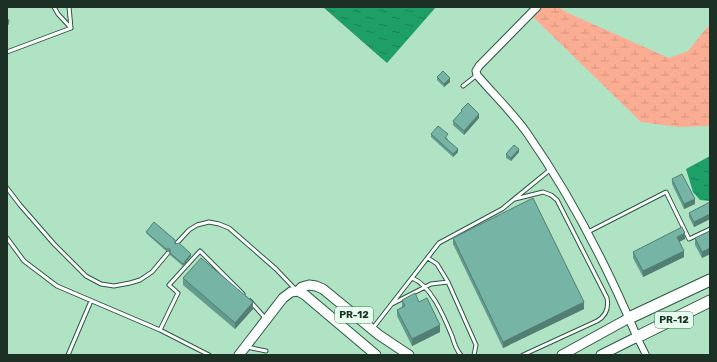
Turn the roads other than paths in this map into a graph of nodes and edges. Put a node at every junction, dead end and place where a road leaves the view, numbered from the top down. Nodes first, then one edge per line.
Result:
1 (54, 7) edge
2 (69, 7) edge
3 (537, 7) edge
4 (71, 28) junction
5 (7, 52) edge
6 (477, 75) junction
7 (463, 86) dead end
8 (551, 169) junction
9 (7, 188) edge
10 (515, 199) junction
11 (710, 229) edge
12 (588, 232) junction
13 (7, 238) edge
14 (177, 243) edge
15 (168, 253) edge
16 (428, 258) junction
17 (412, 278) junction
18 (710, 280) edge
19 (448, 282) junction
20 (424, 288) junction
21 (298, 291) junction
22 (91, 301) junction
23 (710, 301) edge
24 (391, 305) junction
25 (629, 318) junction
26 (266, 319) junction
27 (372, 329) junction
28 (160, 330) junction
29 (637, 337) junction
30 (246, 346) junction
31 (266, 351) dead end
32 (68, 355) edge
33 (209, 355) edge
34 (238, 355) edge
35 (376, 355) edge
36 (409, 355) edge
37 (461, 355) edge
38 (474, 355) edge
39 (523, 355) edge
40 (562, 355) edge
41 (600, 355) edge
42 (646, 355) edge

1 - 4 lane
2 - 4 lane
3 - 6 street
4 - 5 lane
6 - 7 lane
6 - 8 street
8 - 10 lane
8 - 12 street
9 - 15 lane
10 - 16 lane
10 - 39 lane
11 - 12 lane
12 - 25 street
13 - 22 lane
14 - 21 lane
16 - 17 lane
16 - 19 lane
17 - 20 lane
17 - 24 lane
18 - 25 highway, PR-12
19 - 20 lane
19 - 38 lane
20 - 24 lane
20 - 37 lane
21 - 26 main road, PR-12
21 - 27 main road, PR-12
21 - 35 main road, PR-12
22 - 28 lane
22 - 32 lane
23 - 29 highway, PR-12
24 - 27 lane
25 - 29 street
25 - 40 main road, PR-12
26 - 28 lane
26 - 30 main road, PR-12
27 - 36 main road, PR-12
28 - 33 lane
29 - 41 main road, PR-12
29 - 42 street
30 - 31 lane
30 - 34 main road, PR-12

